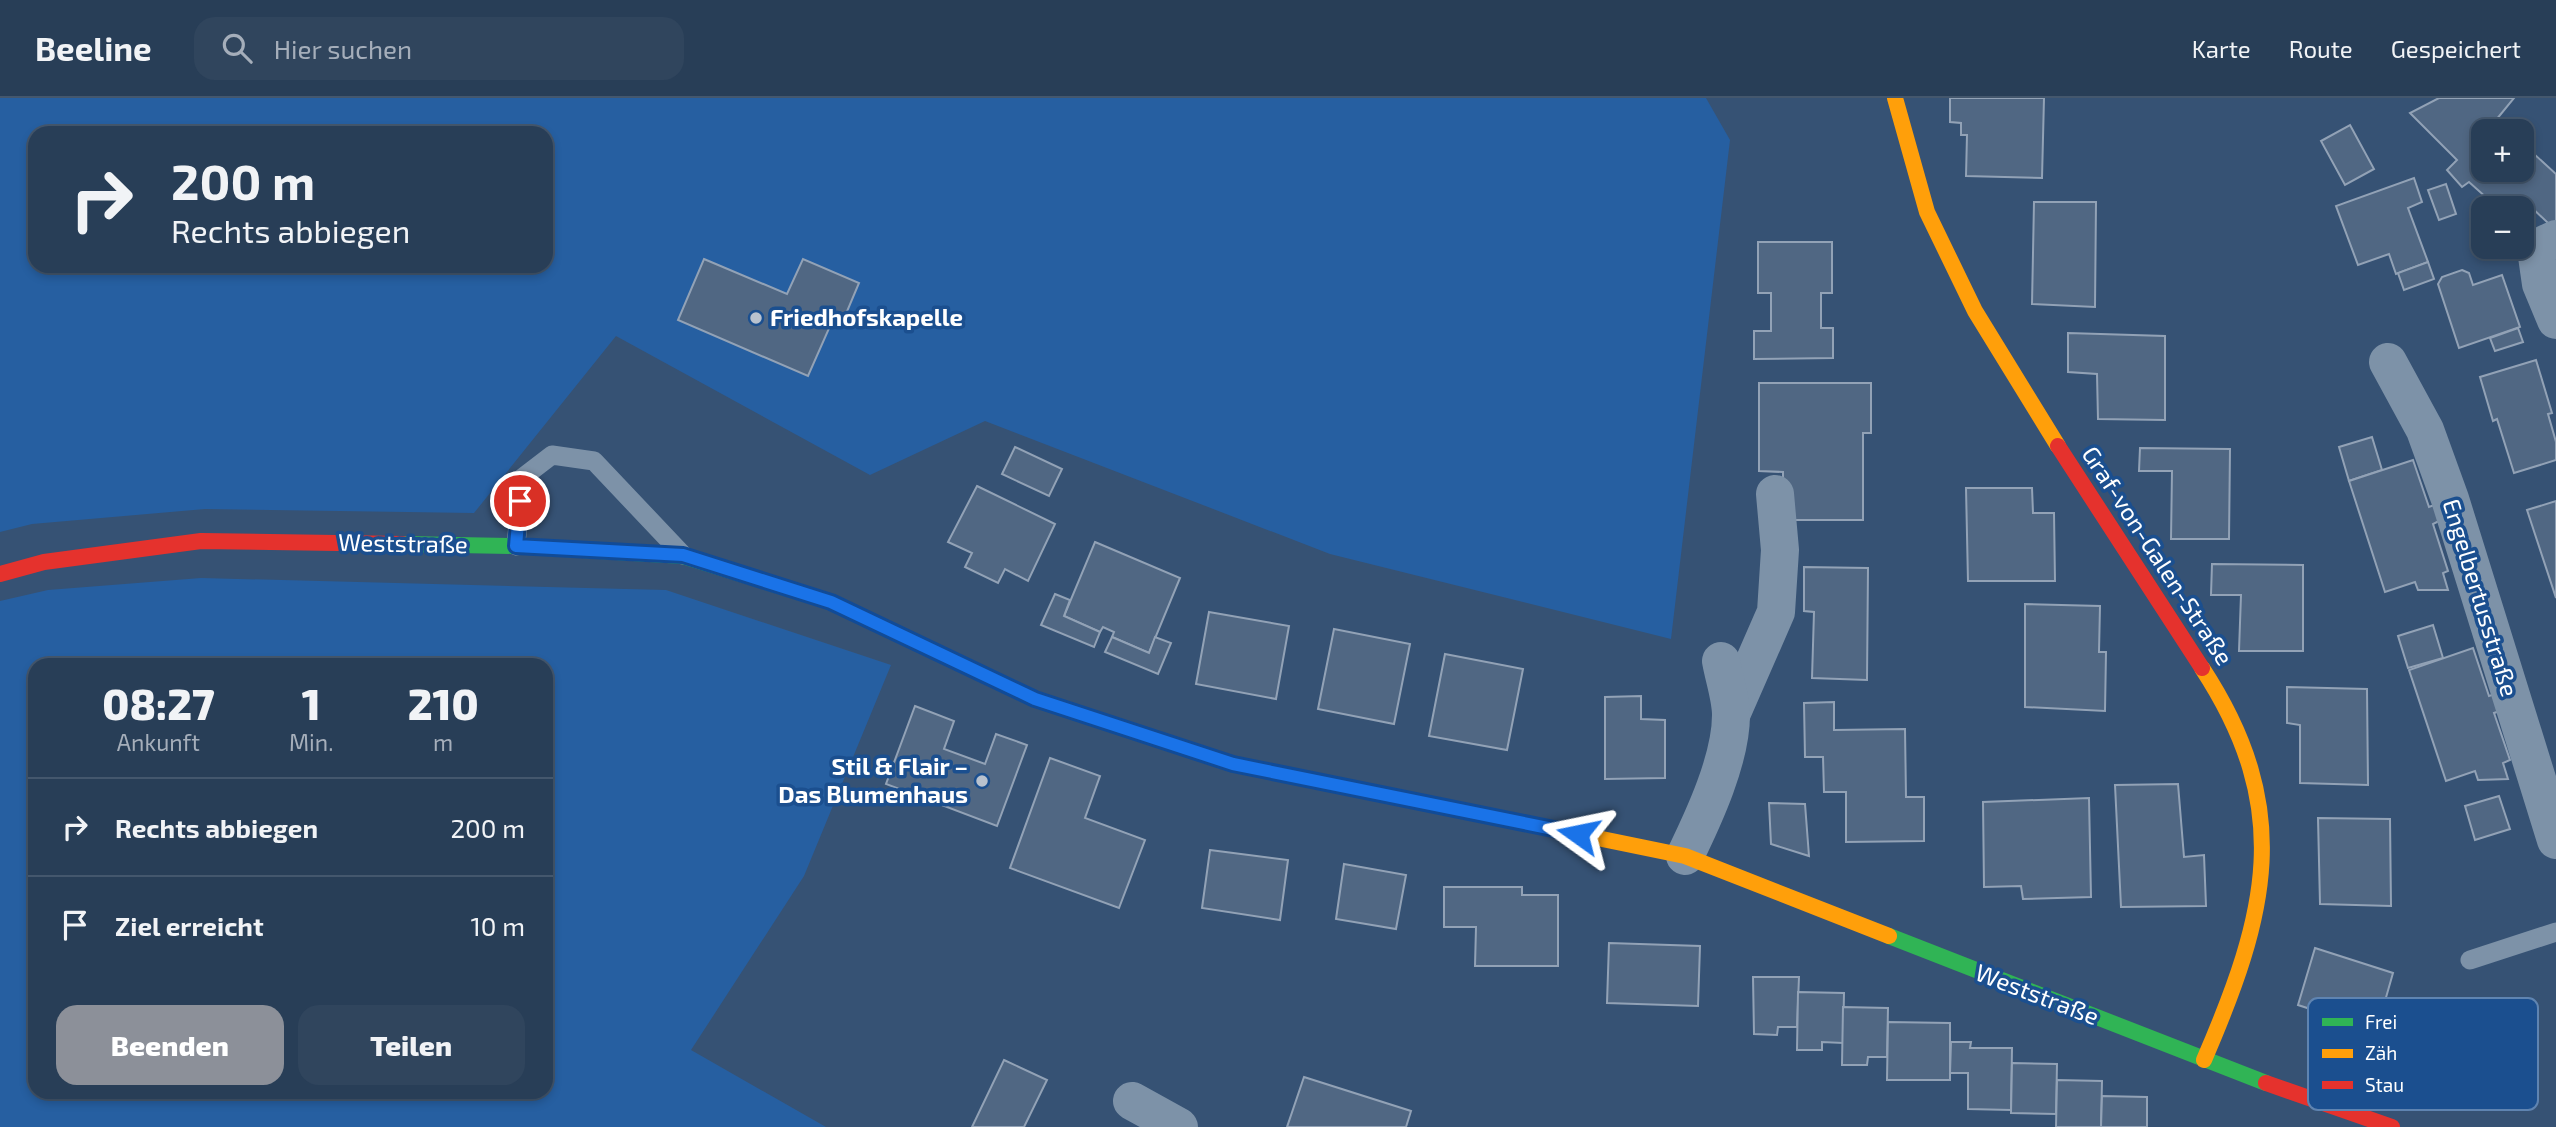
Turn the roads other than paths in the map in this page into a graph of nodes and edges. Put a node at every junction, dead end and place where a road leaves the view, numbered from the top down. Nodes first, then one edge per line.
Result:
1 (1895, 98) edge
2 (2556, 239) edge
3 (2556, 320) edge
4 (2388, 362) dead end
5 (1775, 494) dead end
6 (516, 546) junction
7 (683, 555) junction
8 (0, 574) edge
9 (1720, 661) dead end
10 (1731, 715) junction
11 (2556, 841) edge
12 (1685, 856) junction
13 (2556, 932) edge
14 (2470, 960) dead end
15 (2204, 1060) junction
16 (2308, 1098) edge
17 (1132, 1101) dead end
18 (2342, 1110) edge
19 (1179, 1127) edge
20 (2392, 1127) edge

1 - 15 street, Graf-von-Galen-Straße
2 - 3 street
4 - 11 street, Engelbertusstraße
5 - 10 street
6 - 7 street, Weststraße
6 - 7 lane
6 - 8 street, Weststraße
7 - 12 street, Weststraße
9 - 10 street
10 - 12 street
12 - 15 street, Weststraße
13 - 14 lane
15 - 16 street, Weststraße
17 - 19 street
18 - 20 street, Weststraße

